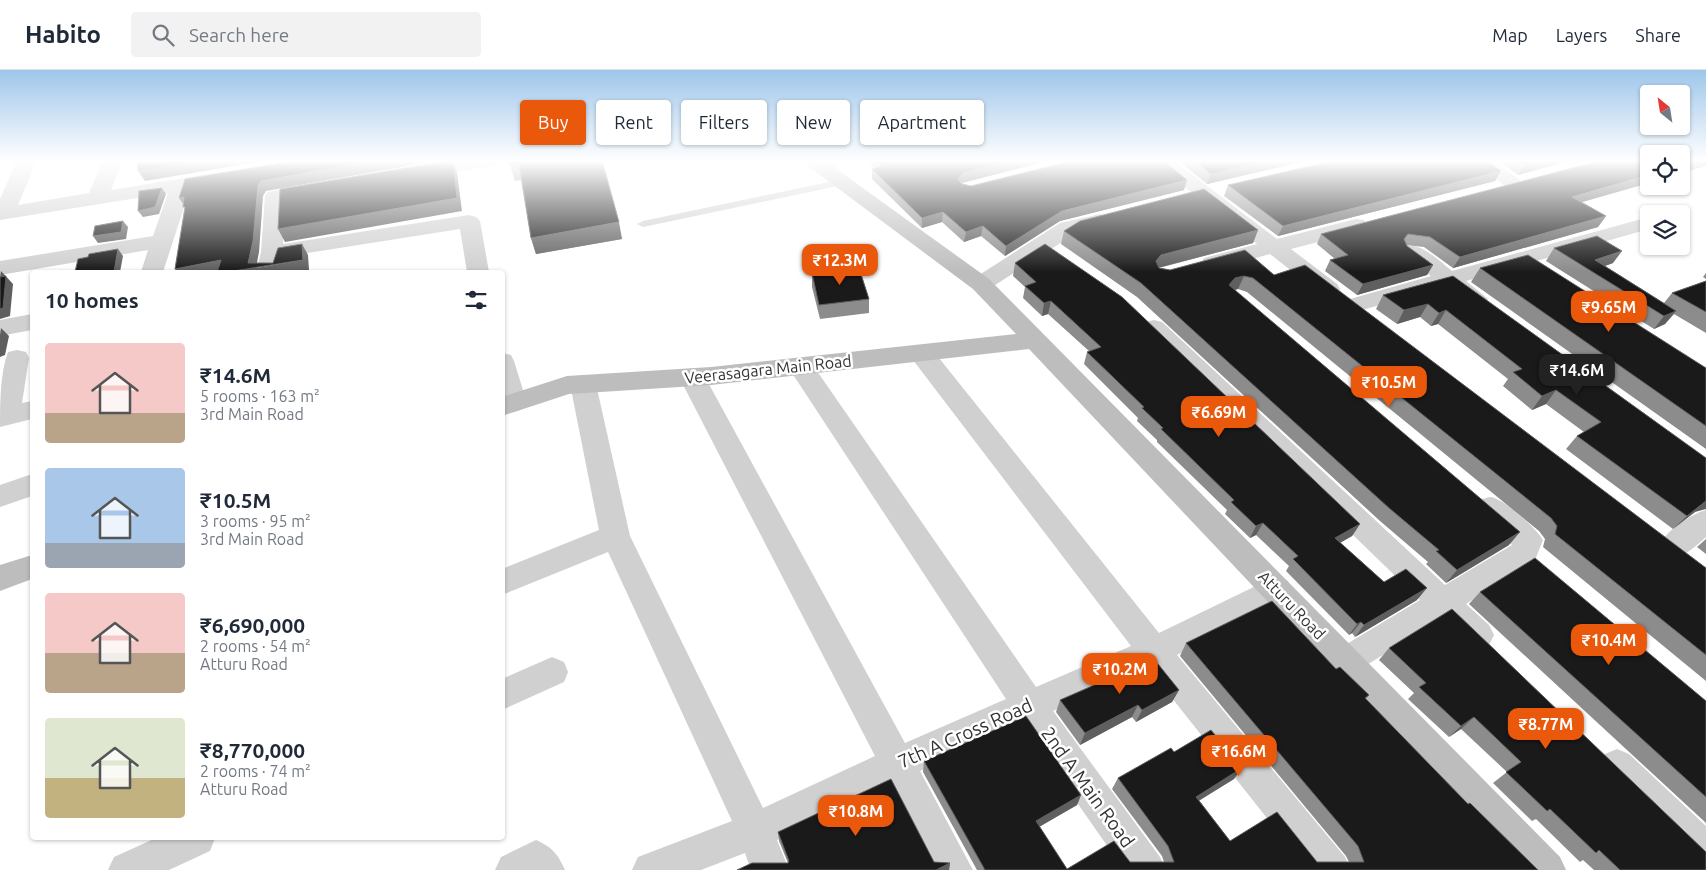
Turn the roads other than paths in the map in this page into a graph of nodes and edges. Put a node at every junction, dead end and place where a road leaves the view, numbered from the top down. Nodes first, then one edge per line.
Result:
1 (9, 197) edge
2 (101, 197) edge
3 (177, 197) edge
4 (275, 197) edge
5 (743, 197) edge
6 (874, 197) edge
7 (1184, 197) edge
8 (1209, 197) edge
9 (97, 198) joint
10 (1177, 199) edge
11 (2, 213) edge
12 (1115, 216) edge
13 (1375, 220) edge
14 (643, 224) dead end
15 (1640, 225) edge
16 (162, 241) junction
17 (1272, 247) junction
18 (1411, 250) edge
19 (272, 252) junction
20 (1522, 258) junction
21 (0, 268) edge
22 (1192, 268) edge
23 (153, 270) edge
24 (268, 270) edge
25 (478, 270) edge
26 (1547, 274) edge
27 (1448, 278) junction
28 (981, 284) junction
29 (1351, 306) junction
30 (1135, 310) edge
31 (1497, 314) edge
32 (30, 322) edge
33 (1374, 323) edge
34 (0, 328) edge
35 (1036, 340) junction
36 (922, 354) junction
37 (17, 358) dead end
38 (801, 367) junction
39 (692, 377) junction
40 (505, 383) edge
41 (583, 384) junction
42 (508, 405) edge
43 (30, 411) edge
44 (4, 418) edge
45 (30, 486) edge
46 (1474, 495) edge
47 (0, 496) edge
48 (1706, 521) edge
49 (616, 536) junction
50 (1674, 548) edge
51 (30, 568) edge
52 (0, 578) edge
53 (505, 582) edge
54 (1277, 590) junction
55 (1443, 601) junction
56 (1154, 652) junction
57 (1500, 655) edge
58 (1346, 661) junction
59 (552, 672) dead end
60 (505, 694) edge
61 (1029, 705) junction
62 (1599, 750) edge
63 (898, 763) junction
64 (755, 831) junction
65 (193, 840) edge
66 (1706, 852) edge
67 (127, 870) edge
68 (514, 870) edge
69 (546, 870) edge
70 (651, 870) edge
71 (770, 870) edge
72 (954, 870) edge
73 (1147, 870) edge
74 (1332, 870) edge
75 (1548, 870) edge

1 - 11 street
2 - 9 street
3 - 16 street
4 - 19 street
5 - 14 lane
6 - 28 street, Atturu Road
7 - 10 street
8 - 17 street
9 - 11 street
12 - 28 street
13 - 17 street
15 - 20 street
16 - 21 street
16 - 23 street
17 - 22 street
17 - 29 street
18 - 27 street
19 - 24 street
19 - 25 street
20 - 26 street
20 - 27 street
27 - 29 street
27 - 31 street
28 - 35 street, Atturu Road
29 - 33 street
30 - 55 street
32 - 34 street
35 - 36 street, Veerasagara Main Road
35 - 54 street, Atturu Road
36 - 38 street, Veerasagara Main Road
36 - 56 street
37 - 44 street
38 - 39 street, Veerasagara Main Road
38 - 61 street, 2nd A Main Road
39 - 41 street, Veerasagara Main Road
39 - 63 street
40 - 42 street
41 - 42 street, Veerasagara Main Road
41 - 49 street
43 - 44 street
45 - 47 street
46 - 55 street
48 - 50 street
49 - 53 street
49 - 64 street
51 - 52 street
54 - 56 street, 7th A Cross Road
54 - 58 street, Atturu Road
55 - 57 street
55 - 58 street
56 - 61 street, 7th A Cross Road
56 - 74 street
58 - 75 street, Atturu Road
59 - 60 street
61 - 63 street, 7th A Cross Road
61 - 73 street, 2nd A Main Road
62 - 66 street
63 - 64 street, 7th A Cross Road
63 - 72 street
64 - 70 street, 7th A Cross Road
64 - 71 street
65 - 67 street
68 - 69 street

